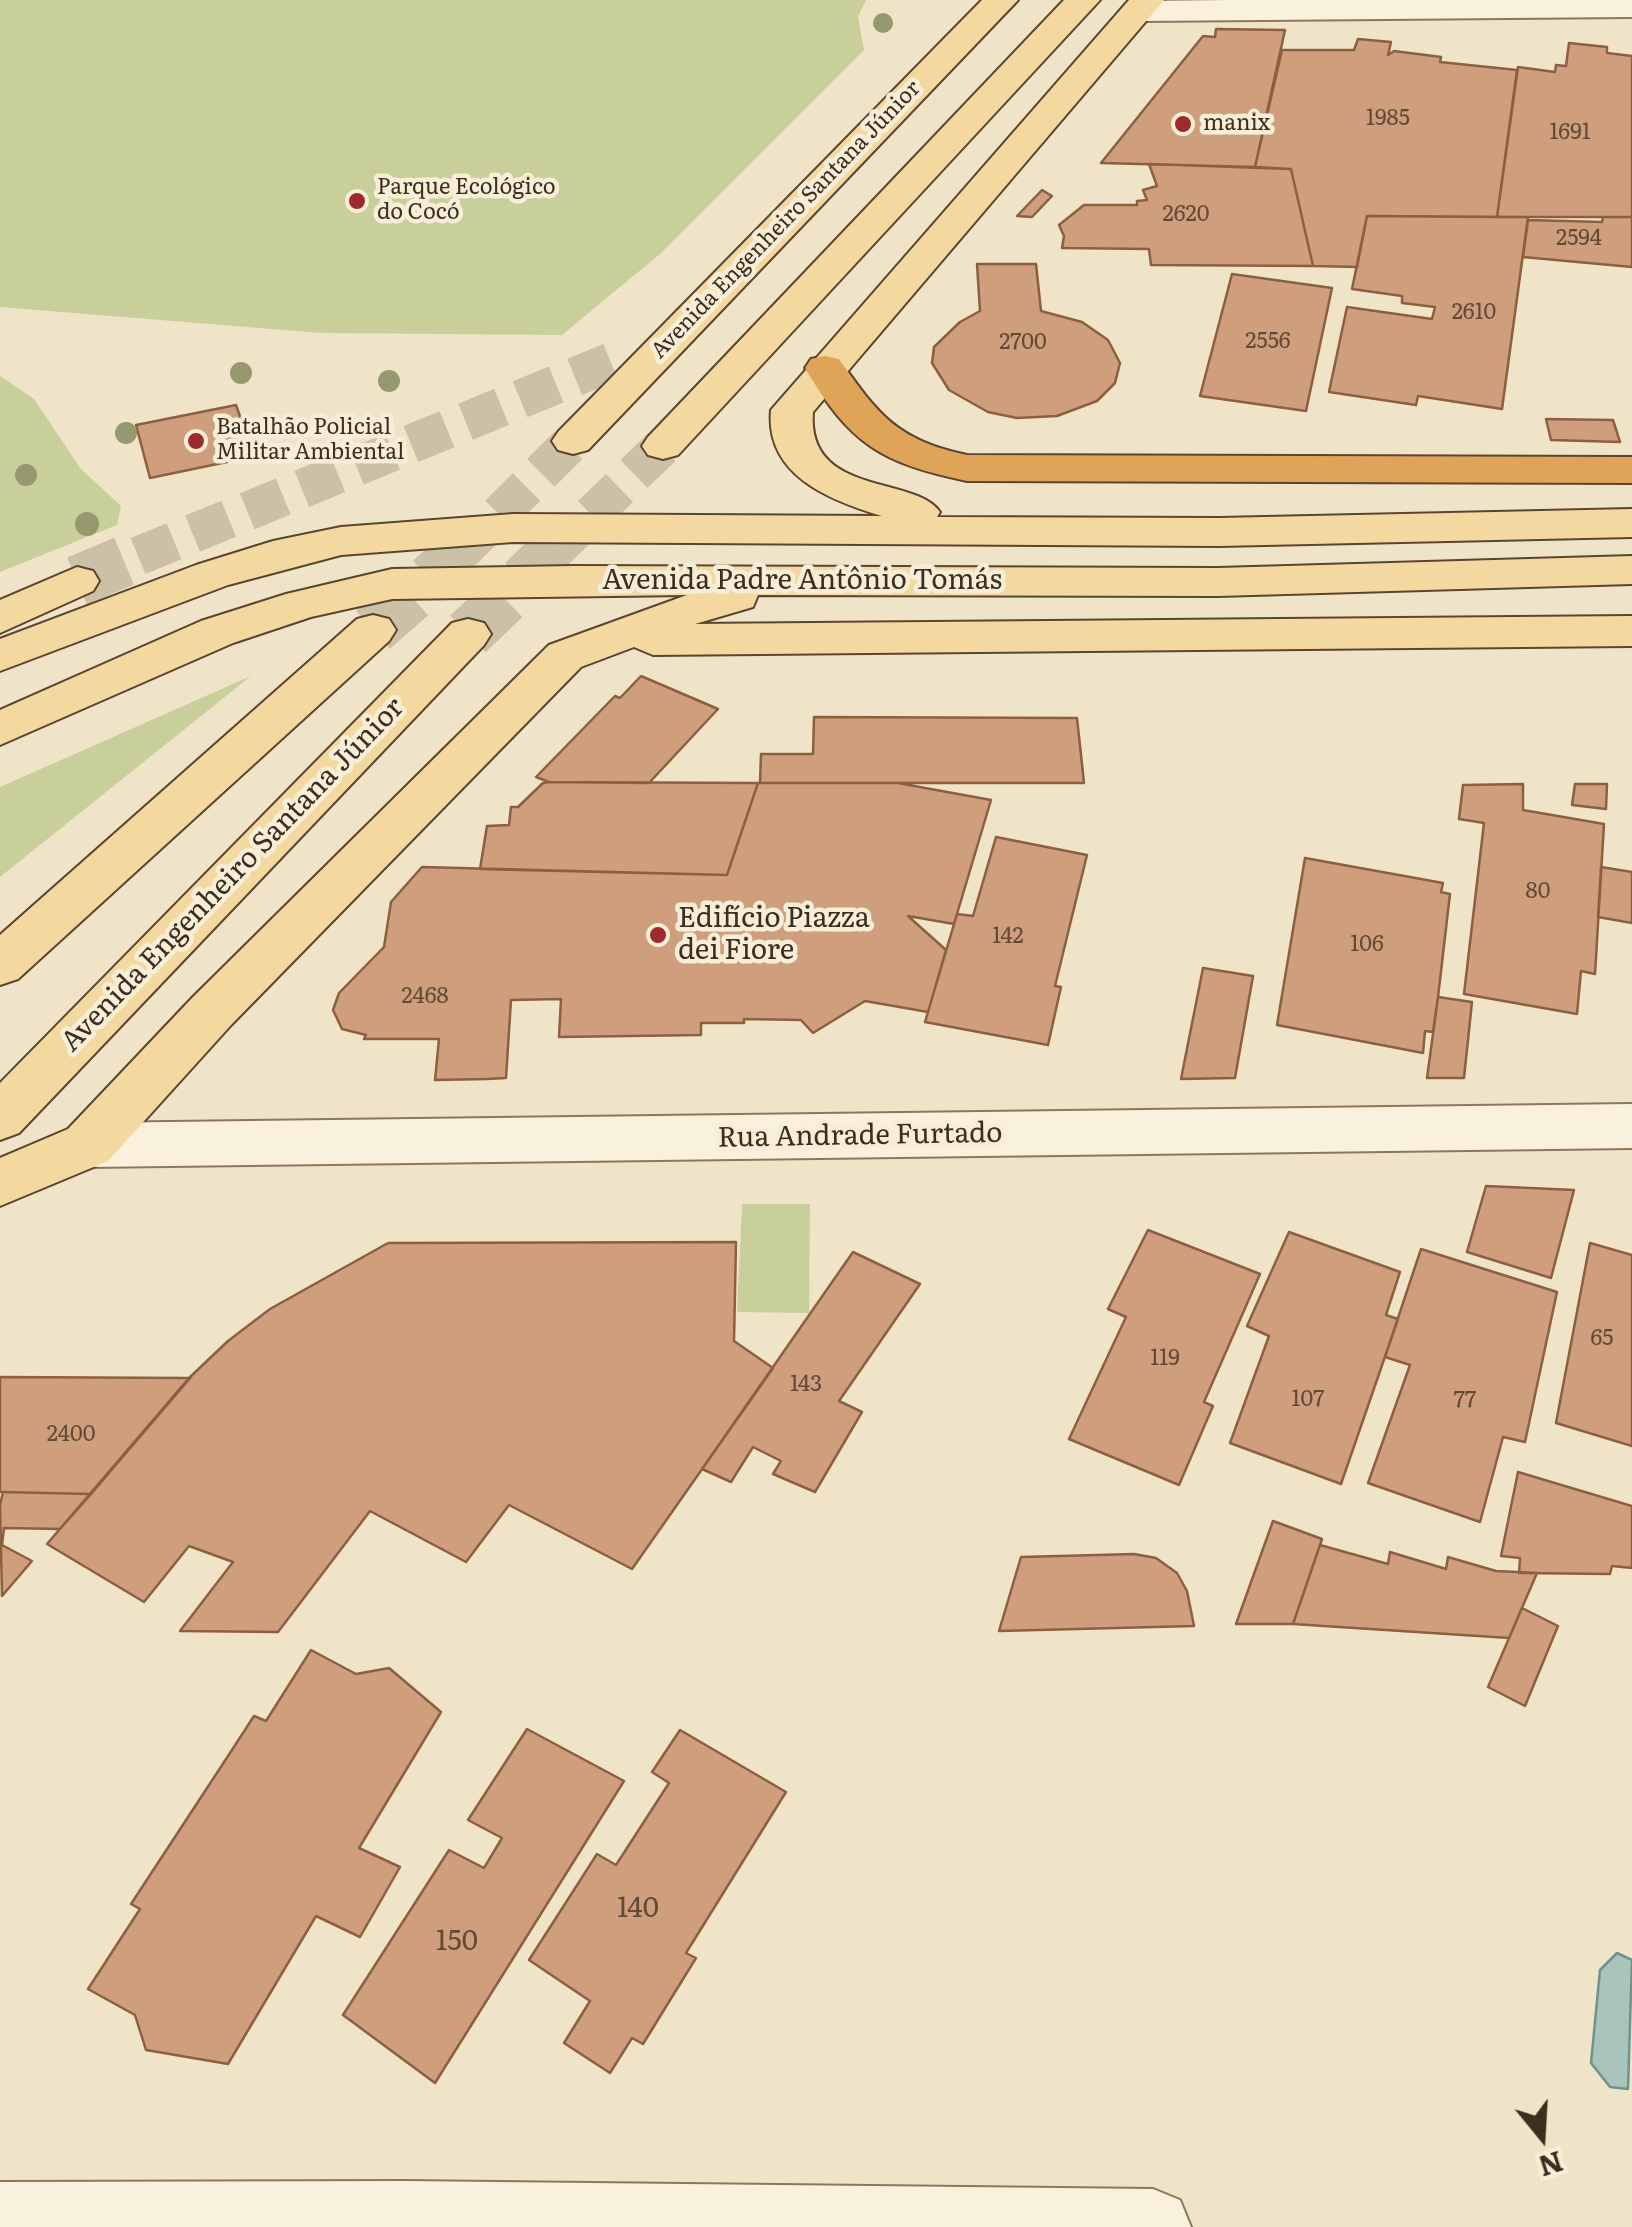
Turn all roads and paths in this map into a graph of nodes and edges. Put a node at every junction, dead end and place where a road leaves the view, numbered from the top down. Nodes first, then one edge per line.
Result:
1 (1002, 0) edge
2 (1083, 0) edge
3 (1143, 5) edge
4 (1632, 7) edge
5 (687, 320) junction
6 (610, 362) tunnel mouth
7 (825, 368) junction
8 (573, 441) tunnel mouth
9 (662, 446) tunnel mouth
10 (1632, 470) edge
11 (1632, 522) edge
12 (993, 532) junction
13 (1632, 570) edge
14 (77, 581) tunnel mouth
15 (915, 582) junction
16 (798, 583) junction
17 (0, 618) edge
18 (373, 630) tunnel mouth
19 (1632, 631) edge
20 (1314, 633) junction
21 (468, 634) tunnel mouth
22 (615, 640) junction
23 (0, 656) edge
24 (0, 729) edge
25 (4, 960) edge
26 (0, 1118) edge
27 (1632, 1126) edge
28 (88, 1145) junction
29 (0, 1183) edge
30 (0, 2220) edge
31 (401, 2223) edge
32 (1152, 2227) edge

1 - 5 main road, Avenida Engenheiro Santana Júnior
2 - 9 main road
3 - 4 street
3 - 7 main road
5 - 6 main road
5 - 8 main road, Avenida Engenheiro Santana Júnior
7 - 10 highway
7 - 12 main road
11 - 12 main road, Avenida Padre Antônio Tomás
12 - 23 main road, Avenida Padre Antônio Tomás
13 - 15 main road, Avenida Padre Antônio Tomás
14 - 17 main road
15 - 16 main road, Avenida Padre Antônio Tomás
15 - 20 main road
16 - 22 main road
16 - 24 main road, Avenida Padre Antônio Tomás
18 - 25 main road
19 - 20 main road
20 - 22 main road
21 - 26 main road, Avenida Engenheiro Santana Júnior
22 - 28 main road
27 - 28 street, Rua Andrade Furtado
28 - 29 main road
30 - 31 street
31 - 32 street

